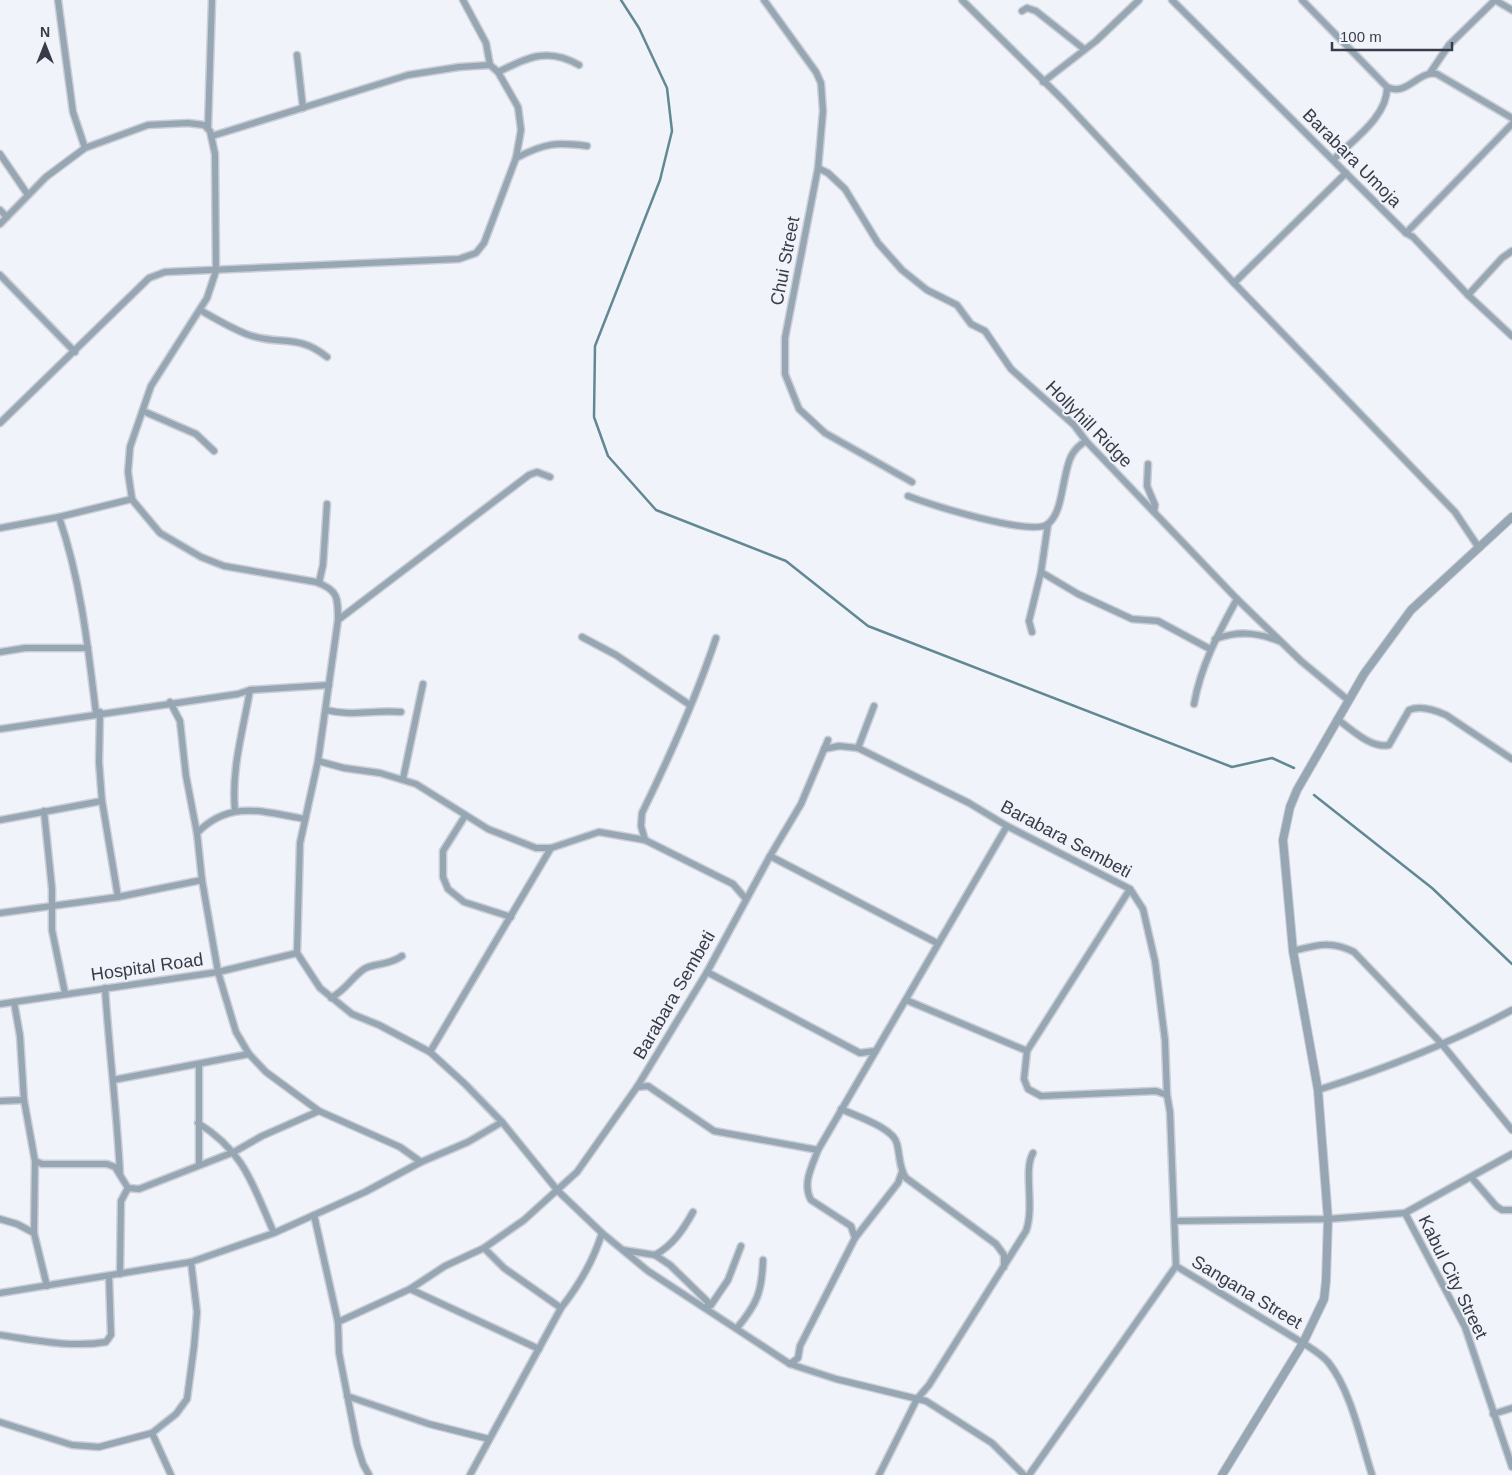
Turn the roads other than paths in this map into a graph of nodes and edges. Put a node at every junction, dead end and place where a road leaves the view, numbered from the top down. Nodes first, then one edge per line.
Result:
1 (58, 0) edge
2 (212, 0) edge
3 (464, 0) edge
4 (764, 0) edge
5 (962, 0) edge
6 (1139, 0) edge
7 (1172, 0) edge
8 (1302, 0) edge
9 (1512, 10) edge
10 (1022, 11) dead end
11 (1084, 50) junction
12 (297, 55) dead end
13 (490, 65) junction
14 (579, 65) dead end
15 (498, 72) junction
16 (1430, 73) junction
17 (1043, 82) junction
18 (1390, 88) junction
19 (303, 108) junction
20 (1512, 118) edge
21 (1512, 124) edge
22 (208, 127) junction
23 (212, 136) junction
24 (587, 146) dead end
25 (85, 148) junction
26 (0, 154) edge
27 (516, 158) junction
28 (1334, 159) junction
29 (818, 168) junction
30 (1346, 173) junction
31 (28, 196) junction
32 (0, 210) edge
33 (7, 217) junction
34 (0, 224) edge
35 (1406, 233) junction
36 (1512, 251) edge
37 (216, 271) junction
38 (0, 275) edge
39 (1234, 283) junction
40 (1468, 295) junction
41 (200, 310) junction
42 (1512, 336) edge
43 (75, 352) junction
44 (327, 357) dead end
45 (143, 411) junction
46 (0, 423) edge
47 (1086, 441) junction
48 (214, 451) dead end
49 (1148, 464) dead end
50 (550, 477) dead end
51 (912, 482) dead end
52 (908, 496) dead end
53 (132, 499) junction
54 (327, 504) dead end
55 (1154, 512) junction
56 (1512, 516) edge
57 (58, 517) junction
58 (1048, 524) junction
59 (0, 528) edge
60 (1479, 548) junction
61 (1041, 572) junction
62 (319, 583) junction
63 (1238, 599) junction
64 (338, 620) junction
65 (1032, 632) dead end
66 (582, 637) dead end
67 (716, 638) dead end
68 (1215, 639) junction
69 (1283, 643) junction
70 (88, 648) junction
71 (1210, 649) junction
72 (0, 652) edge
73 (423, 684) dead end
74 (329, 685) junction
75 (250, 690) junction
76 (1348, 700) junction
77 (170, 702) junction
78 (1194, 704) dead end
79 (690, 705) junction
80 (874, 706) dead end
81 (326, 710) junction
82 (401, 712) dead end
83 (98, 713) junction
84 (1337, 719) junction
85 (0, 729) edge
86 (828, 740) dead end
87 (858, 748) junction
88 (824, 749) junction
89 (1512, 759) edge
90 (318, 761) junction
91 (403, 779) junction
92 (102, 801) junction
93 (44, 811) junction
94 (235, 811) junction
95 (465, 816) junction
96 (305, 819) junction
97 (0, 820) edge
98 (1006, 826) junction
99 (198, 833) junction
100 (645, 840) junction
101 (551, 848) junction
102 (770, 856) junction
103 (202, 880) junction
104 (1130, 888) junction
105 (118, 897) junction
106 (746, 899) junction
107 (52, 908) junction
108 (0, 913) edge
109 (511, 917) junction
110 (937, 943) junction
111 (1293, 951) junction
112 (297, 953) junction
113 (402, 956) dead end
114 (218, 972) junction
115 (707, 972) junction
116 (105, 988) junction
117 (65, 993) junction
118 (331, 998) junction
119 (906, 1000) junction
120 (14, 1002) junction
121 (0, 1004) edge
122 (1512, 1010) edge
123 (1441, 1043) junction
124 (875, 1051) junction
125 (1027, 1051) junction
126 (430, 1052) junction
127 (249, 1054) junction
128 (199, 1065) junction
129 (113, 1080) junction
130 (637, 1086) junction
131 (1318, 1090) junction
132 (1167, 1095) junction
133 (24, 1100) junction
134 (0, 1101) edge
135 (841, 1109) junction
136 (319, 1111) junction
137 (502, 1122) junction
138 (198, 1123) junction
139 (1512, 1130) edge
140 (818, 1150) junction
141 (234, 1152) junction
142 (1033, 1153) dead end
143 (1512, 1154) edge
144 (35, 1162) junction
145 (421, 1162) junction
146 (199, 1164) junction
147 (902, 1172) junction
148 (120, 1175) junction
149 (1471, 1177) junction
150 (128, 1188) junction
151 (558, 1191) junction
152 (1512, 1210) edge
153 (694, 1212) dead end
154 (1405, 1213) junction
155 (314, 1215) junction
156 (0, 1219) edge
157 (1328, 1219) junction
158 (1175, 1221) junction
159 (34, 1233) junction
160 (274, 1233) junction
161 (602, 1233) junction
162 (855, 1238) junction
163 (742, 1246) dead end
164 (484, 1248) junction
165 (622, 1250) junction
166 (655, 1255) junction
167 (763, 1260) dead end
168 (191, 1262) junction
169 (1176, 1266) junction
170 (1004, 1269) junction
171 (120, 1274) junction
172 (109, 1276) junction
173 (46, 1286) junction
174 (410, 1289) junction
175 (0, 1293) edge
176 (708, 1306) junction
177 (561, 1308) junction
178 (338, 1322) junction
179 (737, 1328) junction
180 (0, 1335) edge
181 (1303, 1343) junction
182 (540, 1349) junction
183 (790, 1364) junction
184 (347, 1396) junction
185 (917, 1399) junction
186 (1512, 1408) edge
187 (1493, 1414) junction
188 (0, 1422) edge
189 (152, 1432) junction
190 (489, 1439) junction
191 (1512, 1467) edge
192 (171, 1475) edge
193 (369, 1475) edge
194 (470, 1475) edge
195 (879, 1475) edge
196 (1024, 1475) edge
197 (1029, 1475) edge
198 (1222, 1475) edge
199 (1372, 1475) edge

1 - 25 street
2 - 22 street
3 - 13 street
4 - 29 street, Chui Street
5 - 17 street
6 - 11 street
7 - 28 street, Barabara Umoja
8 - 18 street
9 - 16 street
10 - 11 street
11 - 17 street
12 - 19 street
13 - 15 street
13 - 19 street
14 - 15 street
15 - 27 street
16 - 18 street
16 - 20 street
17 - 39 street
18 - 28 street
19 - 23 street
21 - 35 street
22 - 23 street
22 - 25 street
23 - 37 street
24 - 27 street
25 - 31 street
26 - 31 street
27 - 37 street
28 - 30 street, Barabara Umoja
29 - 47 street, Hollyhill Ridge
29 - 51 street, Chui Street
30 - 35 street, Barabara Umoja
30 - 39 street
31 - 33 street
32 - 33 street
33 - 34 street
35 - 40 street, Barabara Umoja
36 - 40 street
37 - 41 street
37 - 43 street
38 - 43 street
39 - 60 street
40 - 42 street, Barabara Umoja
41 - 44 street
41 - 45 street
43 - 46 street
45 - 48 street
45 - 53 street
47 - 55 street, Hollyhill Ridge
47 - 58 street
49 - 55 street
50 - 64 street
52 - 58 street
53 - 57 street
53 - 62 street
54 - 62 street
55 - 63 street, Hollyhill Ridge
56 - 60 street
57 - 59 street
57 - 70 street
58 - 61 street
60 - 76 street
61 - 65 street
61 - 71 street
62 - 64 street
63 - 68 street
63 - 69 street, Hollyhill Ridge
64 - 74 street
66 - 79 street
67 - 79 street
68 - 69 street
68 - 71 street
69 - 76 street, Hollyhill Ridge
70 - 72 street
70 - 83 street
71 - 78 street
73 - 91 street
74 - 75 street
74 - 81 street
75 - 77 street
75 - 94 street
76 - 84 street
77 - 83 street
77 - 99 street
79 - 100 street
80 - 87 street
81 - 82 street
81 - 90 street
83 - 85 street
83 - 92 street
84 - 89 street
84 - 111 street
86 - 88 street, Barabara Sembeti
87 - 88 street, Barabara Sembeti
87 - 98 street, Barabara Sembeti
88 - 102 street, Barabara Sembeti
90 - 91 street
90 - 96 street
91 - 95 street
92 - 93 street
92 - 105 street
93 - 97 street
93 - 107 street
94 - 96 street
94 - 99 street
95 - 101 street
95 - 109 street
96 - 112 street
98 - 104 street, Barabara Sembeti
98 - 110 street
99 - 103 street
100 - 101 street
100 - 106 street
101 - 109 street
102 - 106 street, Barabara Sembeti
102 - 110 street
103 - 105 street
103 - 114 street
104 - 125 street
104 - 132 street, Barabara Sembeti
105 - 107 street
106 - 115 street, Barabara Sembeti
107 - 108 street
107 - 117 street
109 - 126 street
110 - 119 street
111 - 123 street
111 - 131 street
112 - 114 street, Hospital Road
112 - 118 street
113 - 118 street
114 - 116 street, Hospital Road
114 - 127 street
115 - 124 street
115 - 130 street, Barabara Sembeti
116 - 117 street, Hospital Road
116 - 129 street
117 - 120 street, Hospital Road
118 - 126 street
119 - 124 street
119 - 125 street
120 - 121 street, Hospital Road
120 - 133 street
122 - 123 street
123 - 131 street
123 - 139 street
124 - 135 street
125 - 132 street
126 - 137 street
127 - 128 street
127 - 136 street
128 - 129 street
128 - 138 street
129 - 148 street
130 - 140 street
130 - 151 street, Barabara Sembeti
131 - 157 street
132 - 158 street, Barabara Sembeti
133 - 134 street
133 - 144 street
135 - 140 street
135 - 147 street
136 - 141 street
136 - 145 street
137 - 145 street
137 - 151 street
138 - 141 street
138 - 146 street
140 - 162 street
141 - 146 street
141 - 160 street
142 - 170 street
143 - 149 street
144 - 148 street
144 - 159 street
145 - 155 street
146 - 150 street
147 - 162 street
147 - 170 street
148 - 150 street
149 - 152 street
149 - 154 street
150 - 171 street
151 - 161 street
151 - 164 street, Barabara Sembeti
153 - 166 street
154 - 157 street
154 - 187 street, Kabul City Street
155 - 160 street
155 - 178 street
156 - 159 street
157 - 158 street
157 - 181 street
158 - 169 street, Barabara Sembeti
159 - 173 street
160 - 168 street
161 - 165 street
161 - 177 street
162 - 183 street
163 - 176 street
164 - 174 street, Barabara Sembeti
164 - 177 street
165 - 166 street
165 - 176 street
166 - 176 street
167 - 179 street
168 - 171 street
168 - 189 street
169 - 181 street, Sangana Street
169 - 197 street
170 - 185 street
171 - 172 street
172 - 173 street
172 - 180 street
173 - 175 street
174 - 178 street, Barabara Sembeti
174 - 182 street
176 - 179 street
177 - 182 street
178 - 184 street
179 - 183 street
181 - 198 street
181 - 199 street, Sangana Street
182 - 190 street
183 - 185 street
184 - 190 street
184 - 193 street
185 - 195 street
185 - 196 street
186 - 187 street
187 - 191 street, Kabul City Street
188 - 189 street
189 - 192 street
190 - 194 street

